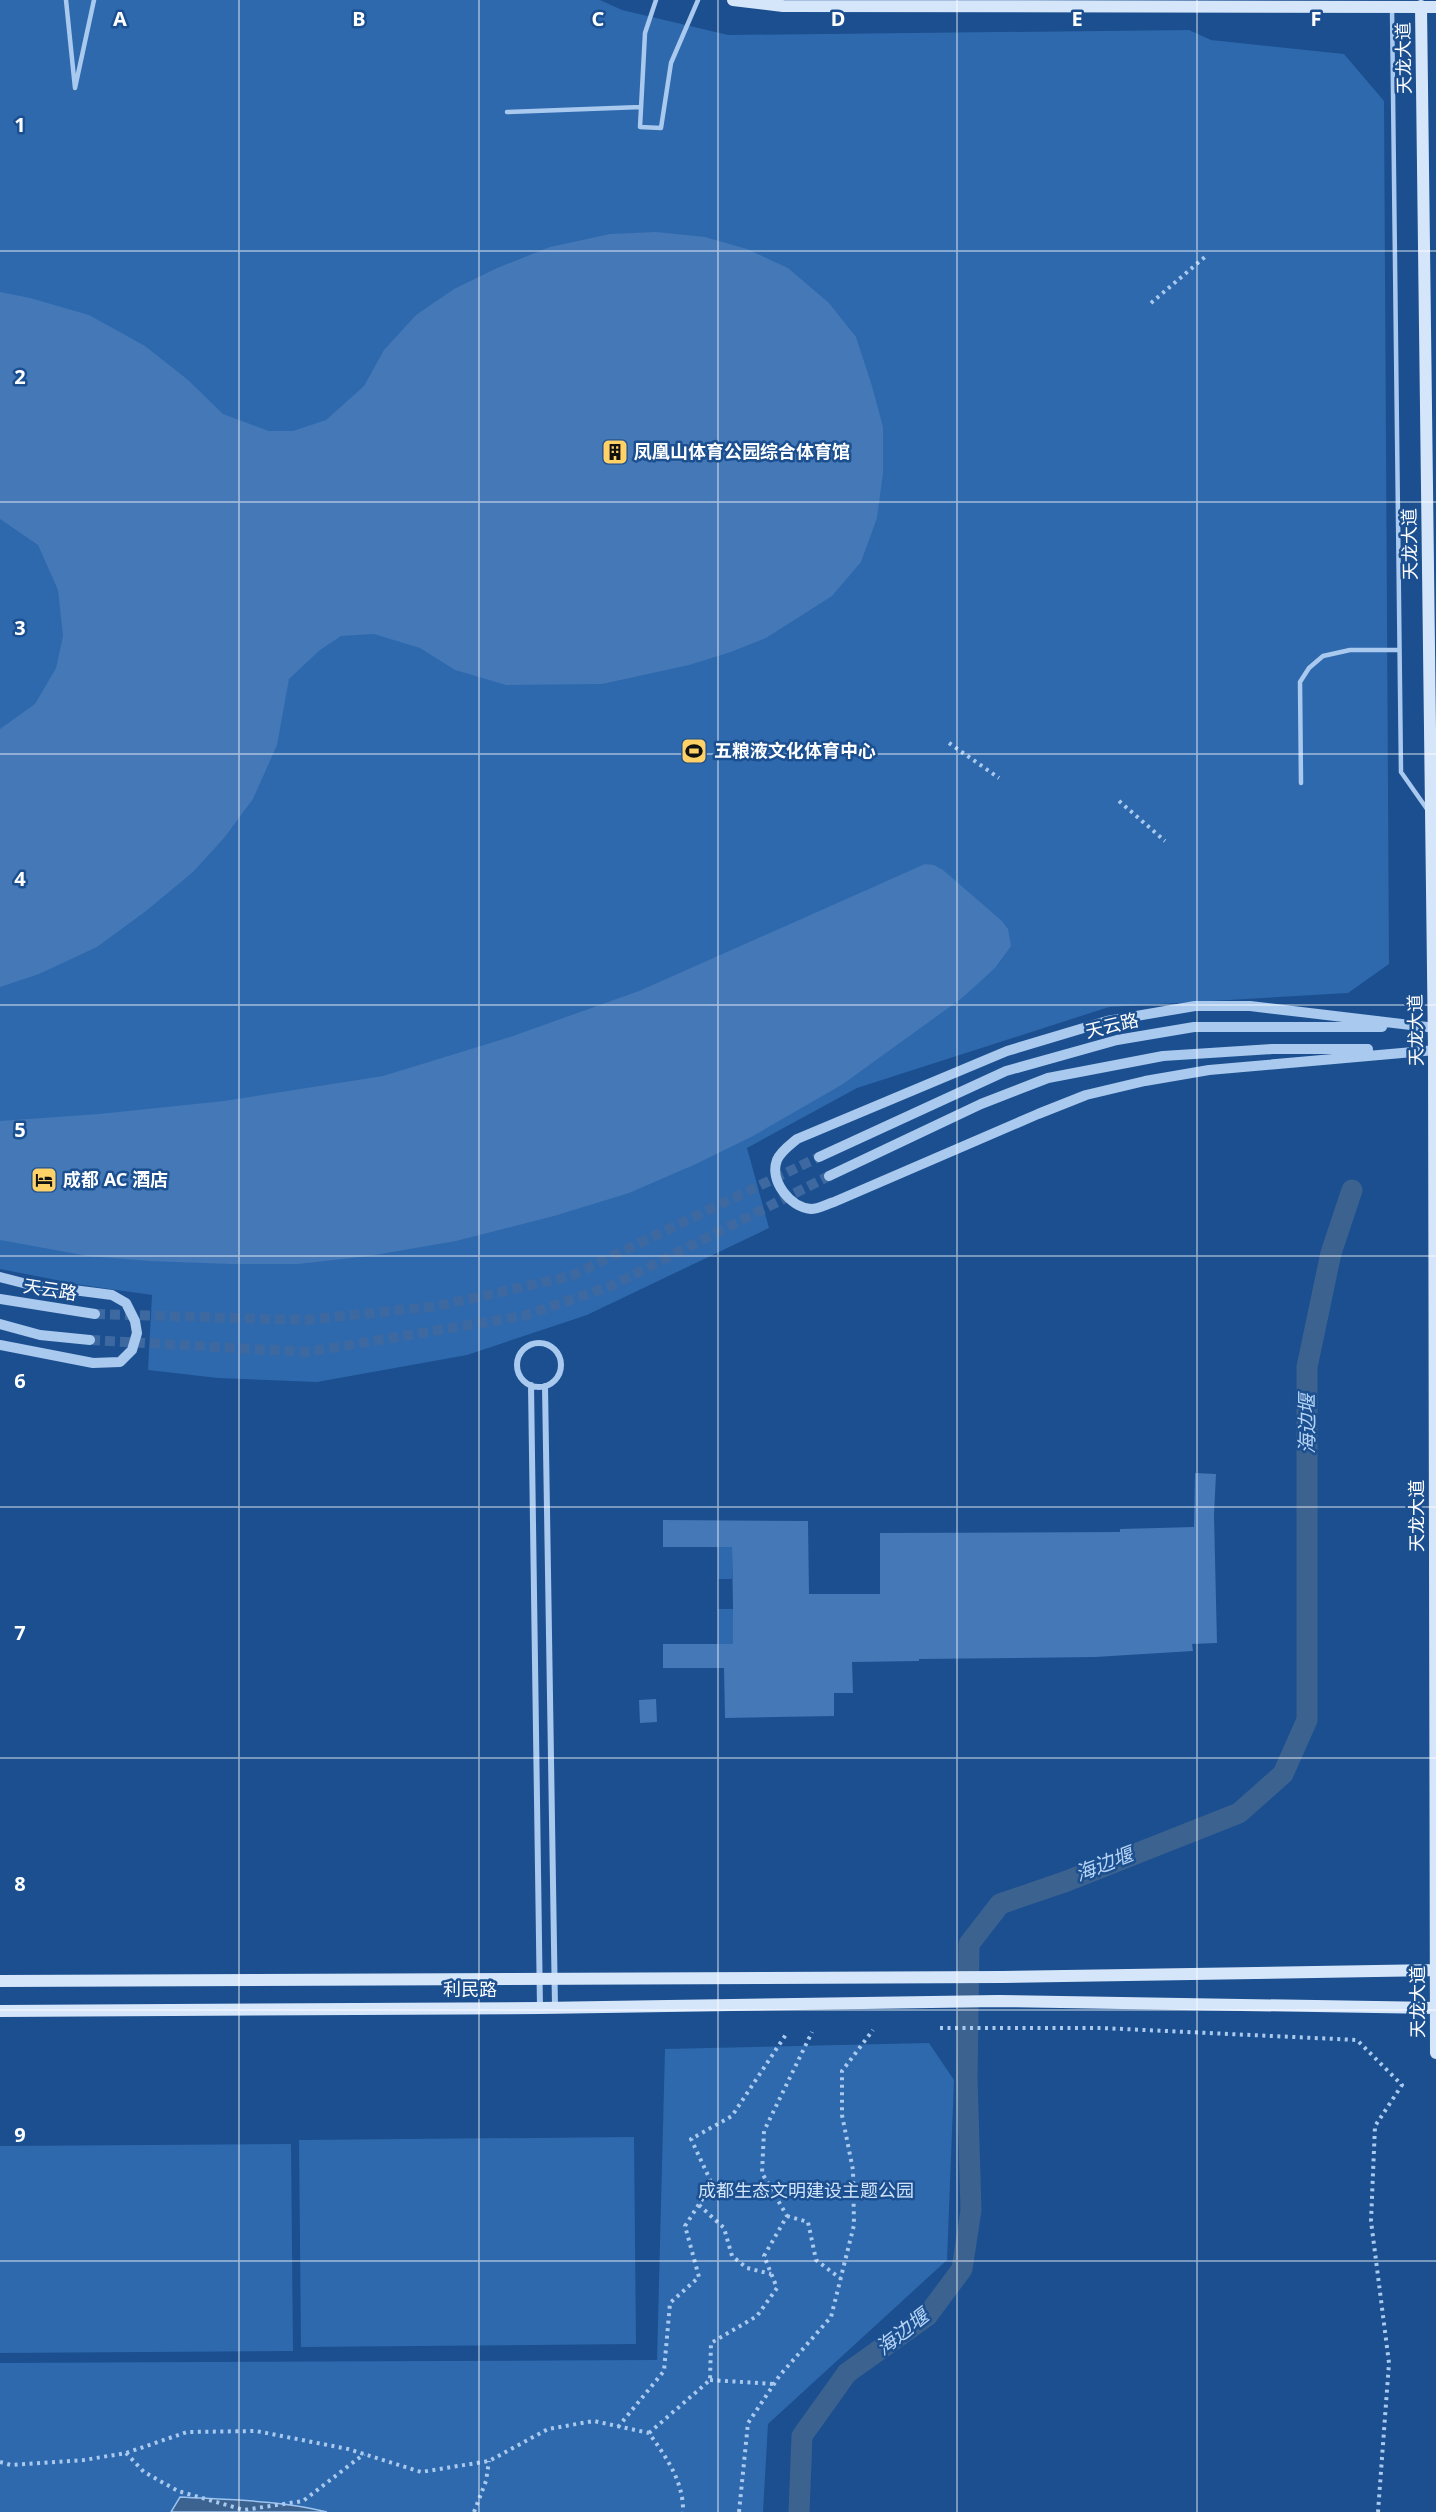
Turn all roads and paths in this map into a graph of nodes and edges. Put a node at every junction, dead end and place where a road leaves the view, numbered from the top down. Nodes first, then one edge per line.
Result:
1 (66, 0) edge
2 (94, 0) edge
3 (656, 0) edge
4 (698, 0) edge
5 (736, 0) edge
6 (1421, 6) junction
7 (1436, 7) edge
8 (1392, 8) junction
9 (640, 107) junction
10 (507, 112) dead end
11 (1206, 256) dead end
12 (1151, 303) dead end
13 (1399, 650) junction
14 (949, 743) dead end
15 (999, 778) dead end
16 (1301, 783) dead end
17 (1119, 801) dead end
18 (1431, 815) junction
19 (1165, 841) dead end
20 (1435, 1028) edge
21 (1435, 1050) edge
22 (819, 1157) tunnel mouth
23 (829, 1176) tunnel mouth
24 (0, 1276) edge
25 (0, 1299) edge
26 (95, 1314) tunnel mouth
27 (0, 1324) edge
28 (90, 1340) tunnel mouth
29 (0, 1345) edge
30 (531, 1385) junction
31 (545, 1386) junction
32 (1436, 1970) edge
33 (539, 1978) junction
34 (555, 1978) junction
35 (0, 1981) edge
36 (555, 2007) junction
37 (540, 2008) junction
38 (1436, 2008) edge
39 (0, 2011) edge
40 (940, 2028) dead end
41 (873, 2030) dead end
42 (812, 2032) dead end
43 (788, 2033) dead end
44 (1436, 2053) edge
45 (699, 2205) junction
46 (787, 2216) junction
47 (771, 2274) junction
48 (841, 2279) junction
49 (710, 2380) junction
50 (774, 2384) junction
51 (618, 2427) junction
52 (649, 2433) junction
53 (126, 2453) junction
54 (364, 2454) junction
55 (0, 2462) edge
56 (489, 2462) junction
57 (474, 2510) edge
58 (683, 2512) edge
59 (739, 2512) edge
60 (1377, 2512) edge

1 - 2 lane
3 - 9 lane
4 - 9 lane
5 - 8 main road
6 - 7 main road
6 - 8 main road
6 - 18 main road, 天龙大道
8 - 13 lane
9 - 10 lane
11 - 12 path
13 - 16 lane
13 - 18 lane
14 - 15 path
17 - 19 path
18 - 20 main road, 天龙大道
20 - 21 main road, 天龙大道
20 - 21 street
20 - 22 street, 天云路
21 - 23 street
21 - 32 main road, 天龙大道
24 - 29 street
25 - 26 street, 天云路
27 - 28 street
30 - 31 street
30 - 31 street
30 - 33 street
31 - 34 street
32 - 34 main road, 利民路
32 - 38 main road, 天龙大道
33 - 34 main road, 利民路
33 - 35 main road, 利民路
33 - 37 street
34 - 36 street
36 - 37 main road, 利民路
36 - 38 main road, 利民路
37 - 39 main road, 利民路
38 - 44 main road, 天龙大道
40 - 60 path
41 - 48 path
42 - 46 path
43 - 45 path
45 - 47 path
45 - 51 path
46 - 47 path
46 - 48 path
47 - 49 path
48 - 50 path
49 - 50 path
49 - 52 path
50 - 59 path
51 - 52 path
51 - 56 path
52 - 58 path
53 - 54 path
53 - 54 path
53 - 55 path
54 - 56 path
56 - 57 path

